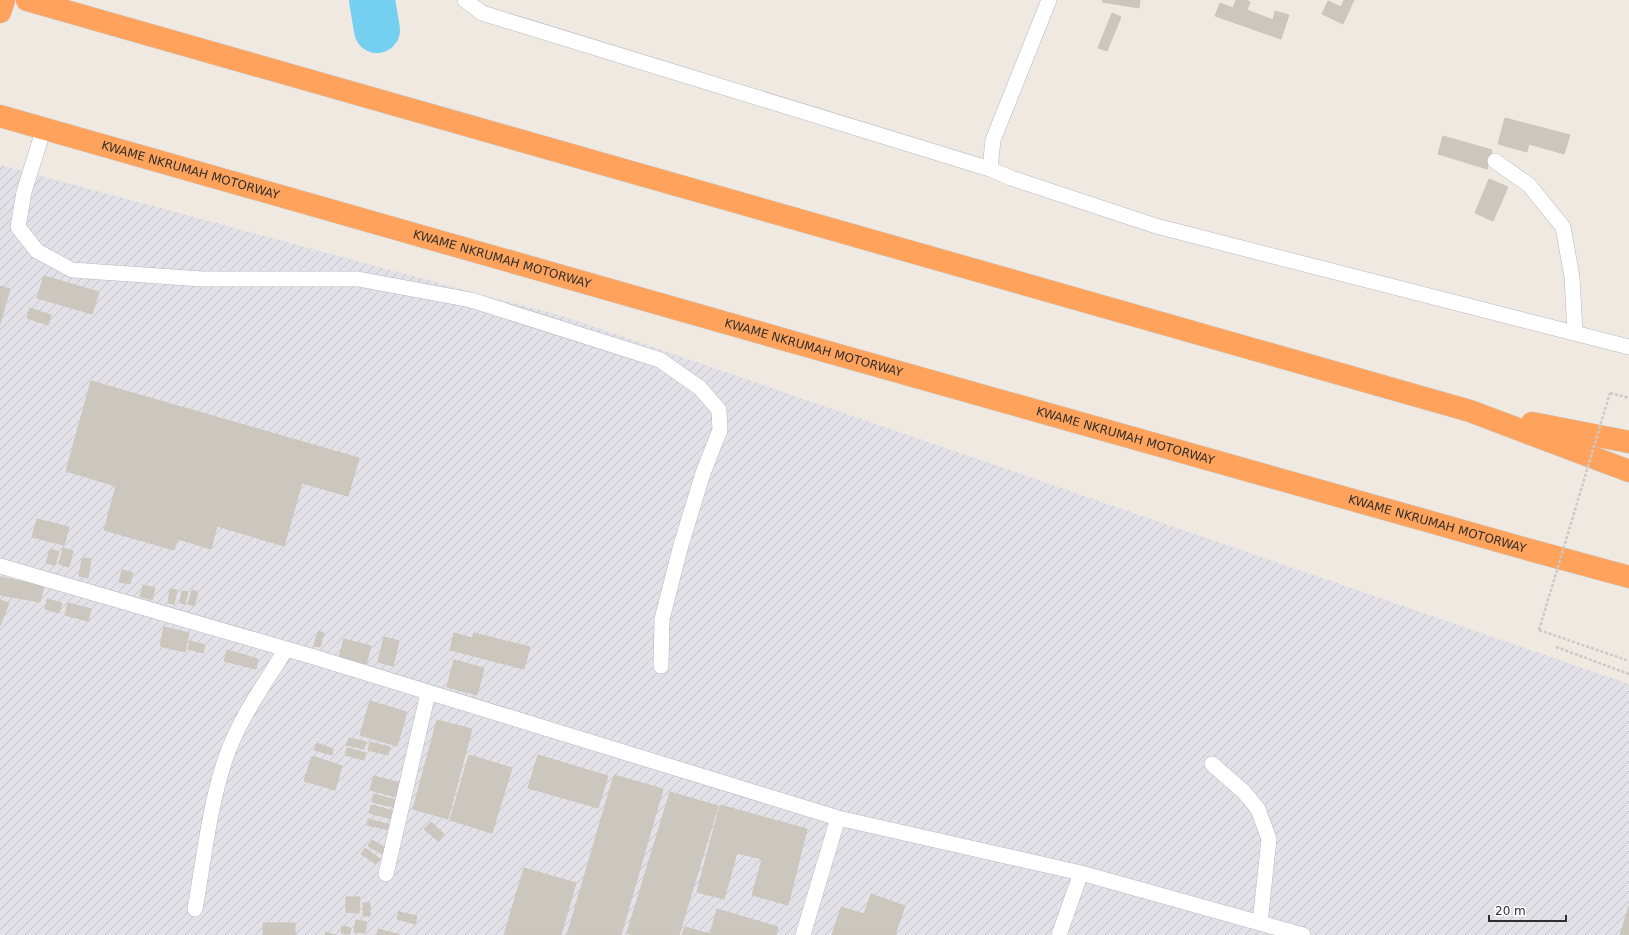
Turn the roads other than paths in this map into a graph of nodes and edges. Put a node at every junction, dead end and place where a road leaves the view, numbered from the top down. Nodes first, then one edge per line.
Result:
1 (4, 0) edge
2 (27, 0) edge
3 (465, 0) edge
4 (1049, 0) edge
5 (0, 12) edge
6 (0, 116) edge
7 (44, 128) junction
8 (1495, 162) dead end
9 (990, 169) junction
10 (1575, 333) junction
11 (1629, 347) edge
12 (1470, 411) junction
13 (1629, 442) edge
14 (1629, 471) edge
15 (1523, 548) junction
16 (0, 566) edge
17 (1629, 577) edge
18 (1629, 592) edge
19 (286, 649) junction
20 (661, 666) dead end
21 (428, 692) junction
22 (1212, 764) dead end
23 (838, 818) junction
24 (1081, 873) junction
25 (386, 874) dead end
26 (195, 909) dead end
27 (1260, 923) junction
28 (803, 935) edge
29 (1059, 935) edge
30 (1303, 935) edge

1 - 5 highway
2 - 12 highway
3 - 9 lane
4 - 9 lane
6 - 7 highway, KWAME NKRUMAH MOTORWAY
7 - 15 highway, KWAME NKRUMAH MOTORWAY
7 - 20 lane
8 - 10 lane
9 - 10 lane
10 - 11 lane
12 - 13 highway
12 - 14 highway
15 - 17 highway, KWAME NKRUMAH MOTORWAY
15 - 18 highway
16 - 19 lane
19 - 21 lane
19 - 26 lane
21 - 23 lane
21 - 25 lane
22 - 27 lane
23 - 24 lane
23 - 28 lane
24 - 27 lane
24 - 29 lane
27 - 30 lane

